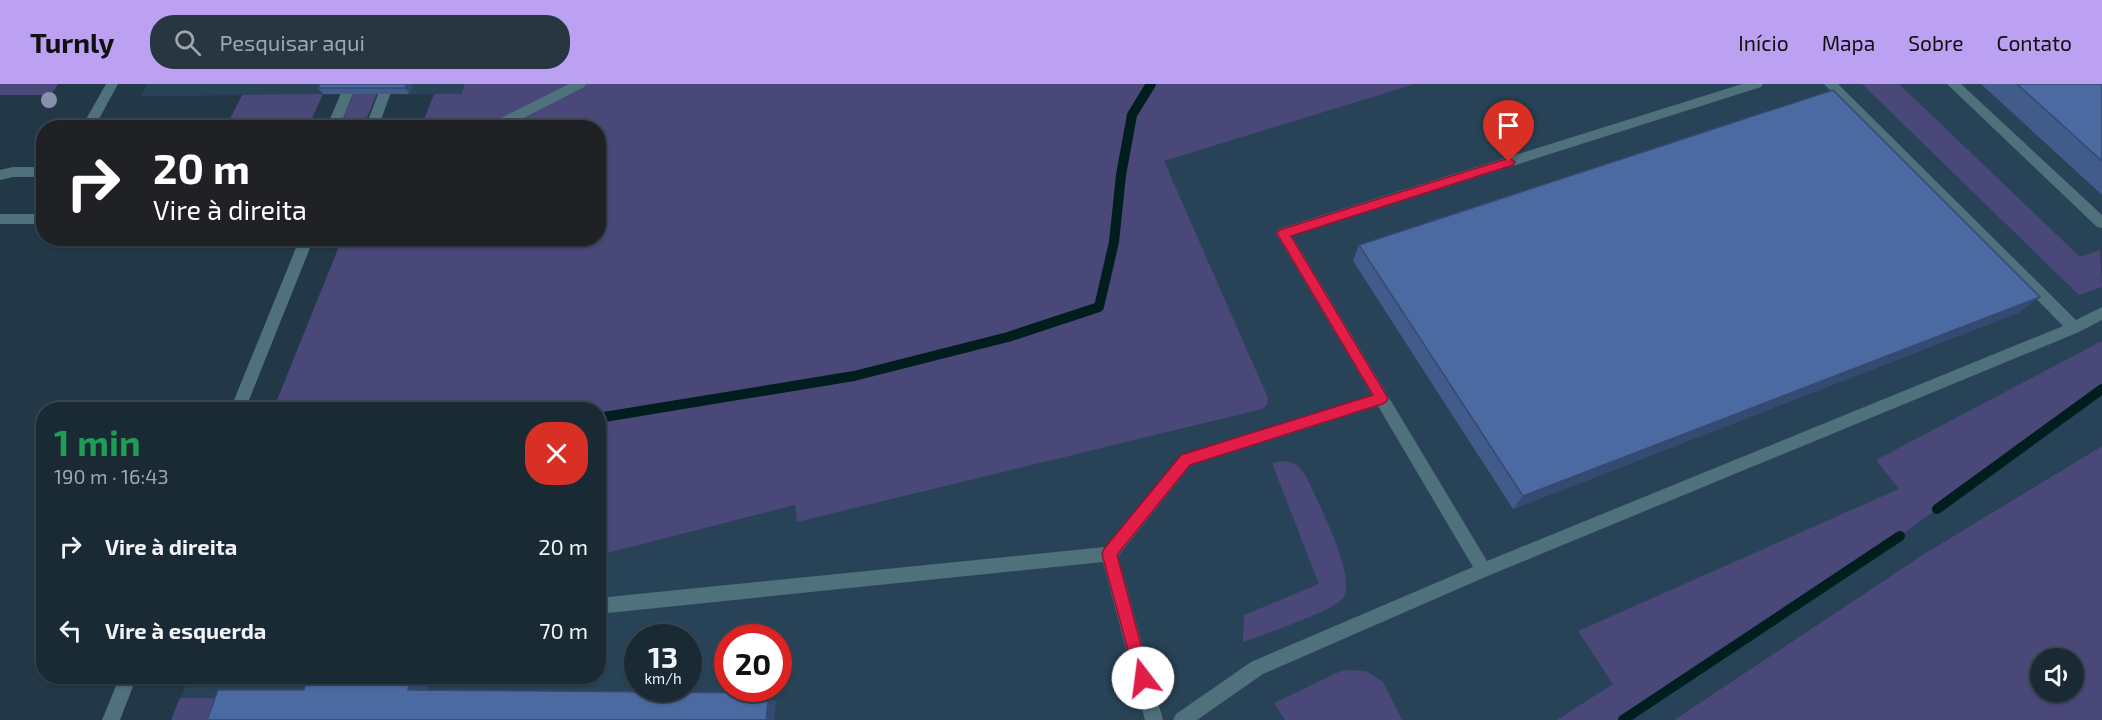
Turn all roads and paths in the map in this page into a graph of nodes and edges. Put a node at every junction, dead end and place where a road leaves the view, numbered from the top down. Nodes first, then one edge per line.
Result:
1 (112, 84) edge
2 (351, 84) edge
3 (388, 84) edge
4 (580, 84) edge
5 (1757, 84) edge
6 (1830, 84) edge
7 (1953, 84) edge
8 (92, 120) edge
9 (335, 120) edge
10 (374, 120) edge
11 (508, 120) edge
12 (36, 172) edge
13 (0, 175) edge
14 (0, 219) edge
15 (36, 219) edge
16 (2102, 223) edge
17 (304, 246) edge
18 (2102, 313) edge
19 (2074, 328) junction
20 (1382, 398) junction
21 (240, 402) edge
22 (1109, 554) junction
23 (1484, 570) junction
24 (606, 605) edge
25 (126, 684) edge
26 (111, 720) edge
27 (1154, 720) edge
28 (1182, 720) edge

1 - 8 street
2 - 9 street
3 - 10 street
4 - 11 street
5 - 20 street
6 - 19 street
7 - 16 street
12 - 13 street
14 - 15 street
17 - 21 street
18 - 19 street
19 - 23 street
20 - 22 street
20 - 23 street
22 - 24 street
22 - 27 street
23 - 28 street
25 - 26 street

